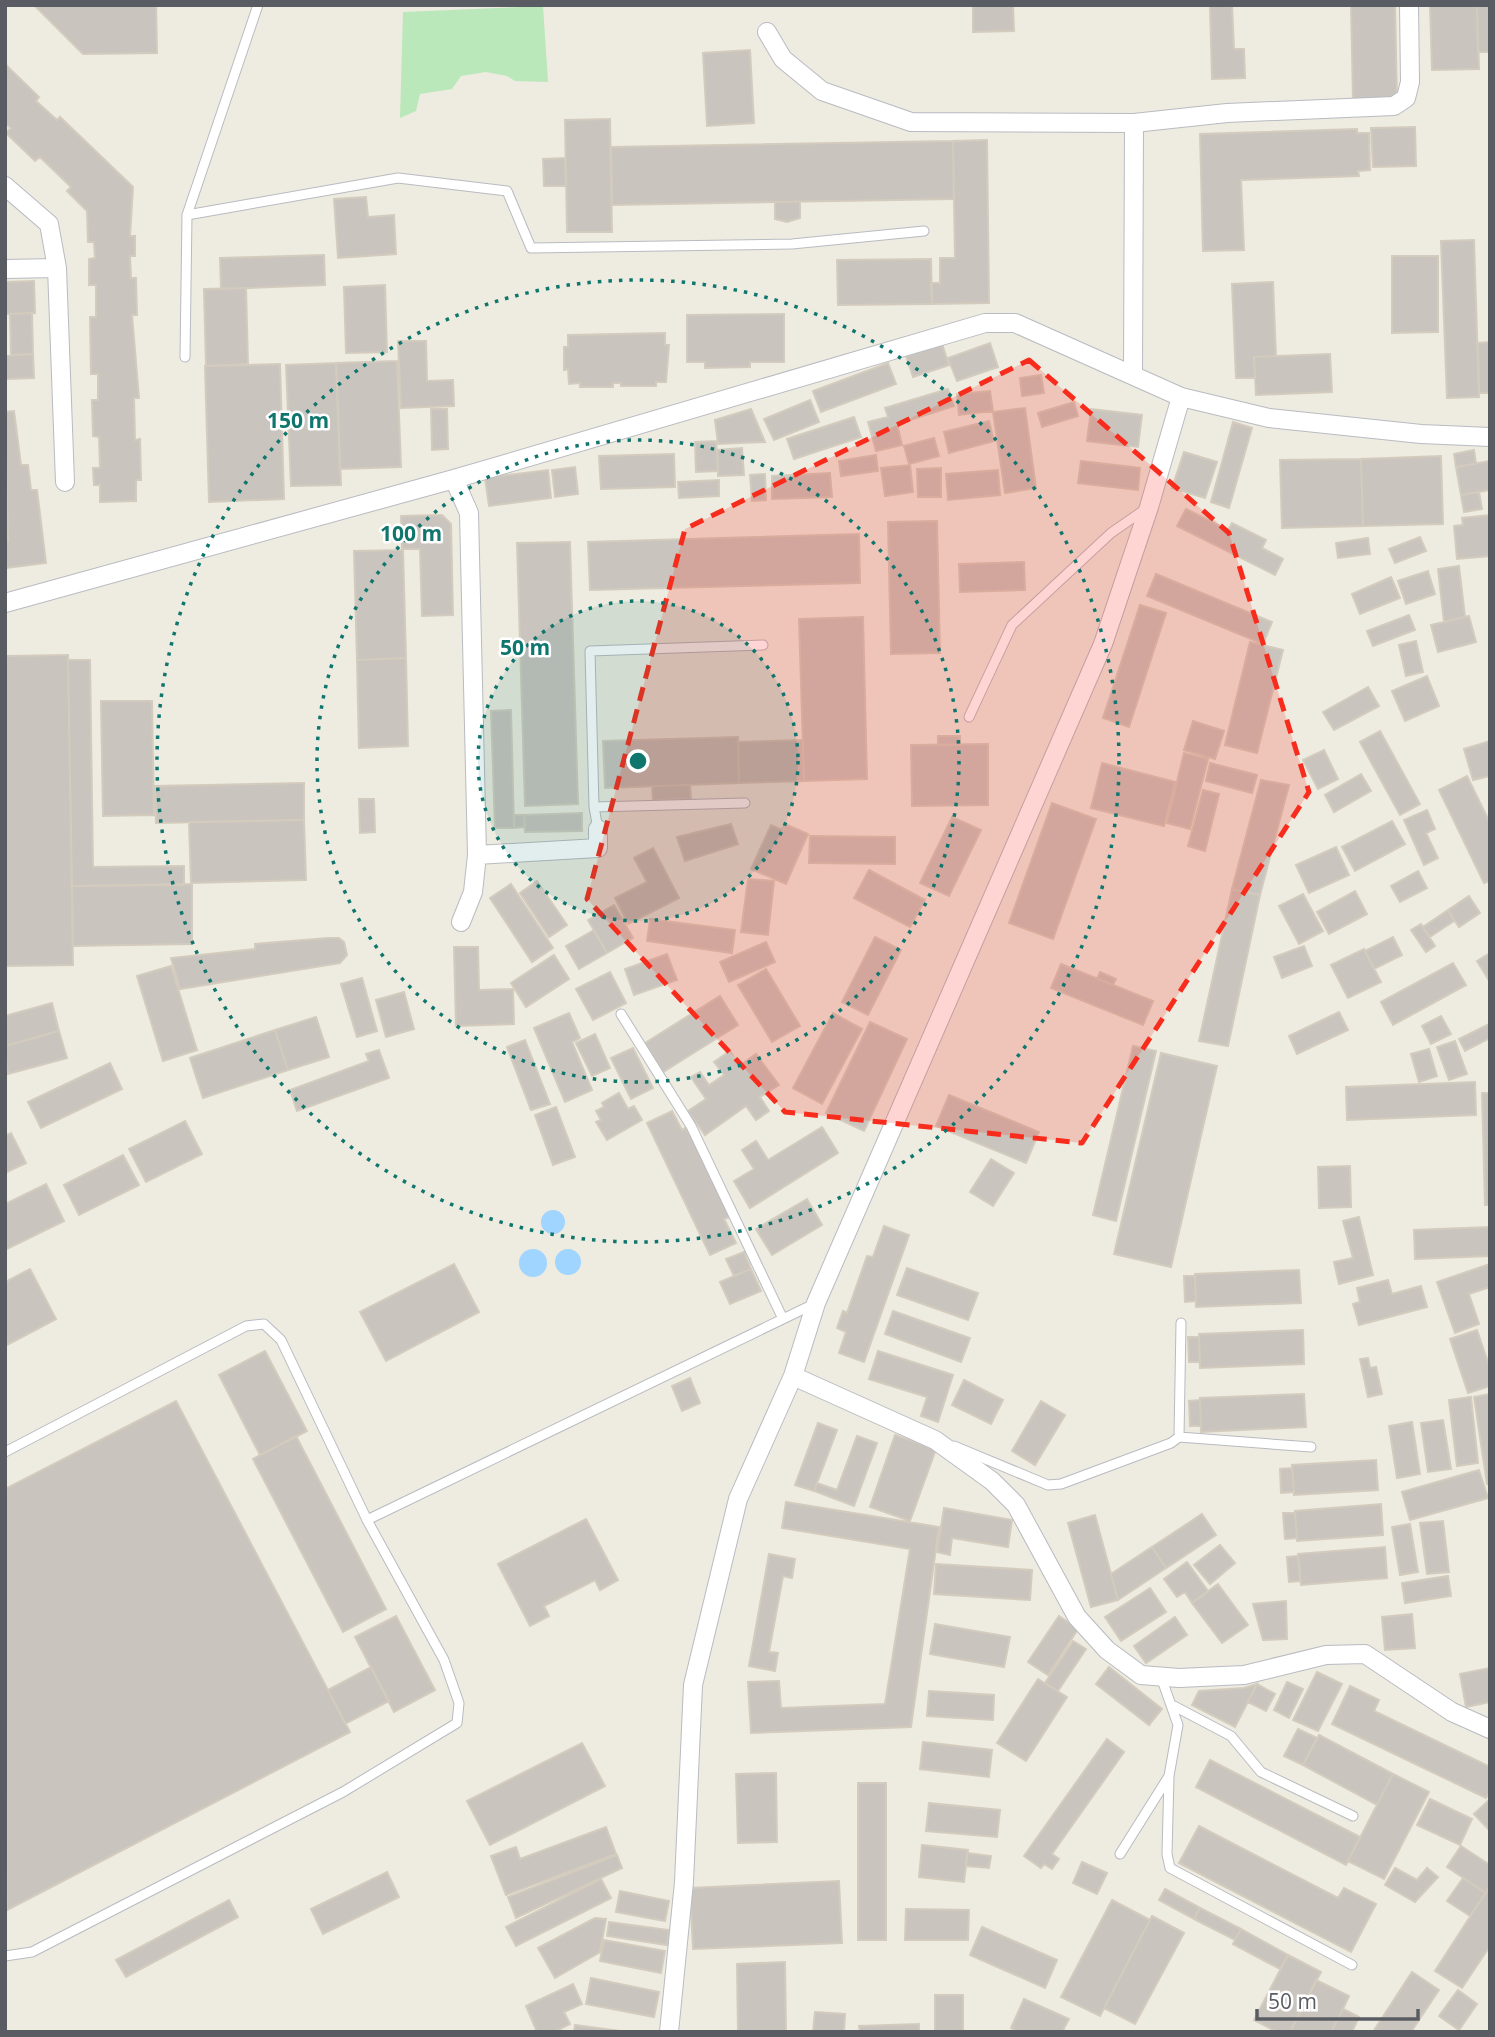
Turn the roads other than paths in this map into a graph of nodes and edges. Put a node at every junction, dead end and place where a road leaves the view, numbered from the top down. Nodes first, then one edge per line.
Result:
1 (258, 5) edge
2 (1409, 5) edge
3 (767, 32) dead end
4 (1134, 123) junction
5 (5, 186) edge
6 (187, 215) junction
7 (924, 231) dead end
8 (57, 268) junction
9 (5, 269) edge
10 (184, 357) dead end
11 (1133, 374) junction
12 (1181, 397) junction
13 (1490, 437) edge
14 (454, 479) junction
15 (65, 482) dead end
16 (1149, 507) junction
17 (5, 603) edge
18 (763, 645) dead end
19 (969, 717) dead end
20 (745, 803) dead end
21 (594, 807) junction
22 (598, 829) joint
23 (477, 855) junction
24 (461, 922) dead end
25 (621, 1014) dead end
26 (816, 1303) junction
27 (783, 1319) junction
28 (1181, 1323) dead end
29 (793, 1376) junction
30 (1179, 1437) junction
31 (935, 1440) junction
32 (1311, 1447) dead end
33 (5, 1452) edge
34 (367, 1520) junction
35 (1161, 1676) junction
36 (1174, 1706) junction
37 (1490, 1729) edge
38 (1169, 1776) junction
39 (1353, 1816) dead end
40 (1120, 1854) dead end
41 (5, 1956) edge
42 (1352, 1965) dead end
43 (668, 2032) edge

1 - 6 lane
2 - 4 street
3 - 4 street
4 - 11 street
5 - 8 street
6 - 7 lane
6 - 10 lane
8 - 9 street
8 - 15 street
11 - 12 street
11 - 14 street
12 - 13 street
12 - 16 street
14 - 17 street
14 - 23 street
16 - 19 lane
16 - 26 street
18 - 21 lane
20 - 21 lane
21 - 22 lane
22 - 23 street
23 - 24 street
25 - 27 lane
26 - 27 lane
26 - 29 street
27 - 34 lane
28 - 30 lane
29 - 31 street
29 - 43 street
30 - 31 lane
30 - 32 lane
31 - 35 street
33 - 34 lane
34 - 41 lane
35 - 36 lane
35 - 37 street
36 - 38 lane
36 - 39 lane
38 - 40 lane
38 - 42 lane

